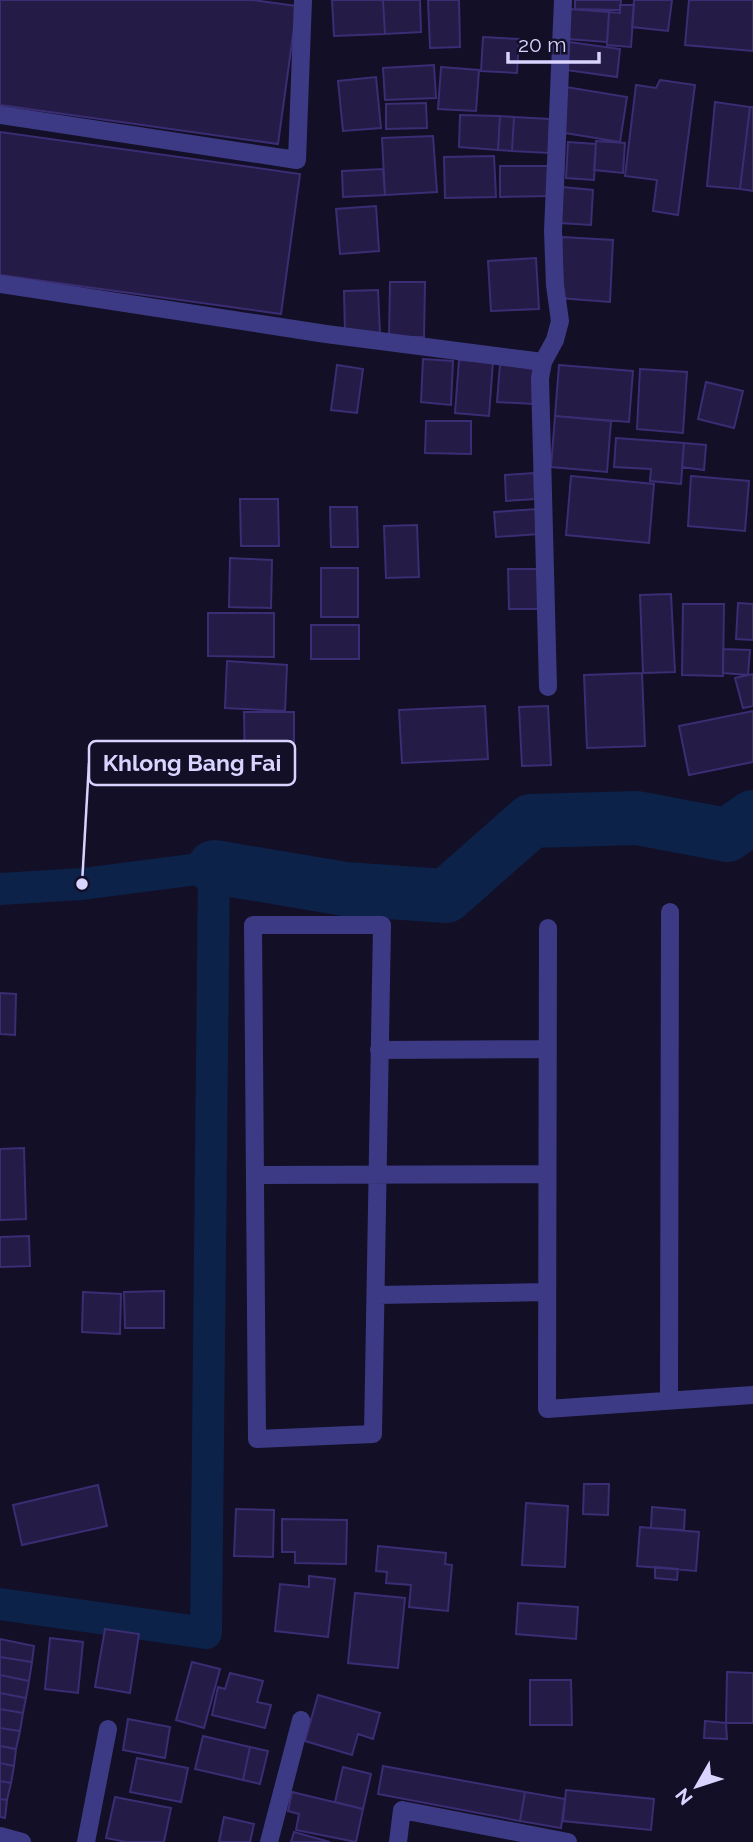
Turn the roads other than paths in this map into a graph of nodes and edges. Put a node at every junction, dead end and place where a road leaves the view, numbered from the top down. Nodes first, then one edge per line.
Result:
1 (303, 0) edge
2 (563, 0) edge
3 (0, 115) edge
4 (0, 284) edge
5 (543, 362) junction
6 (548, 687) dead end
7 (670, 912) dead end
8 (548, 928) dead end
9 (548, 1049) junction
10 (379, 1050) junction
11 (378, 1174) junction
12 (547, 1174) junction
13 (255, 1175) junction
14 (547, 1292) junction
15 (376, 1296) junction
16 (753, 1395) edge
17 (669, 1400) junction
18 (301, 1720) dead end
19 (107, 1729) dead end
20 (0, 1836) edge
21 (23, 1842) edge
22 (86, 1842) edge
23 (269, 1842) edge
24 (397, 1842) edge
25 (568, 1842) edge

1 - 3 street
2 - 5 street
4 - 5 street
5 - 6 street
7 - 17 street
8 - 9 street
9 - 10 street
9 - 12 street
10 - 11 street
10 - 13 street
11 - 12 street
11 - 13 street
11 - 15 street
12 - 14 street
13 - 15 street
14 - 15 street
14 - 17 street
16 - 17 street
18 - 23 street
19 - 22 street
20 - 21 street
24 - 25 street

